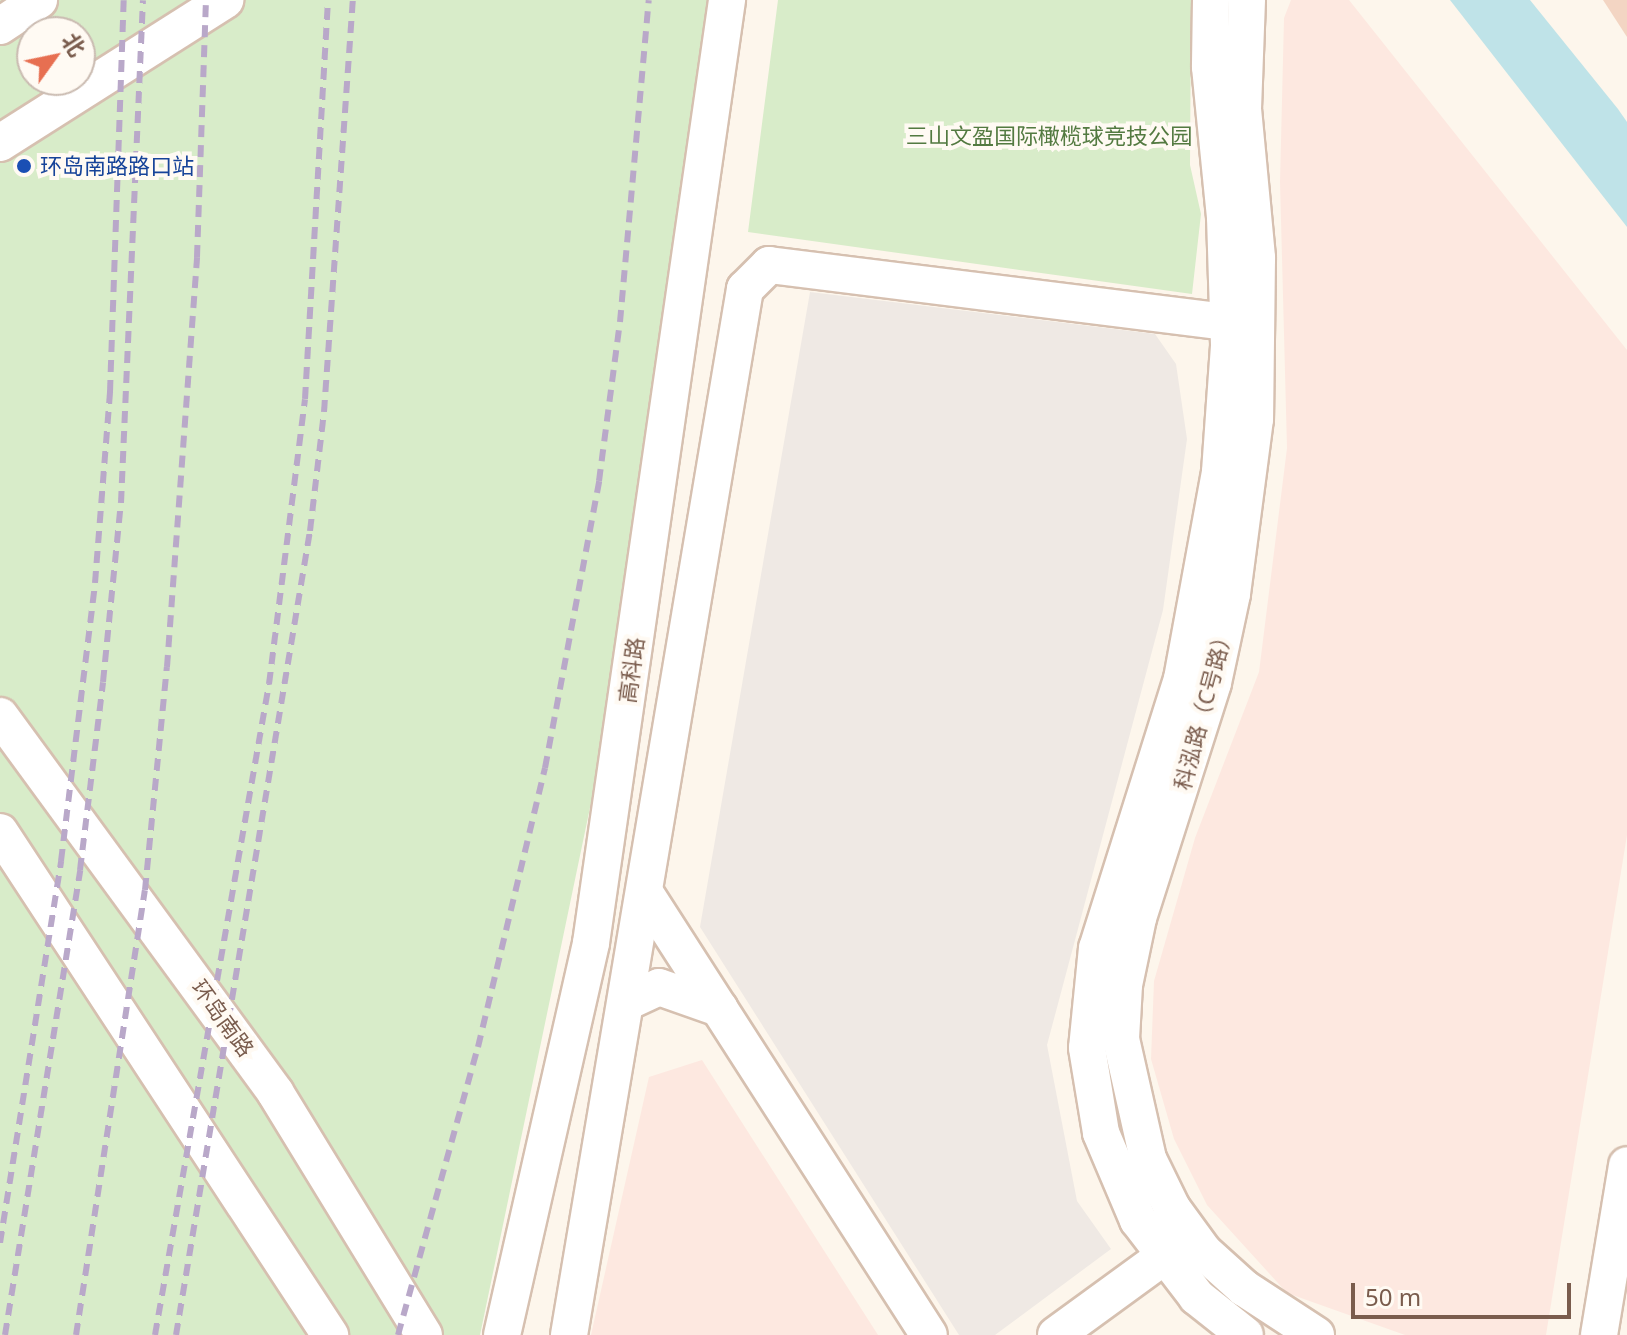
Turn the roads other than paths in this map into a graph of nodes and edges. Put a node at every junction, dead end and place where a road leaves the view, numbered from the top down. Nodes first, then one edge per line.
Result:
1 (39, 0) edge
2 (225, 0) edge
3 (727, 0) edge
4 (1211, 0) edge
5 (1247, 0) edge
6 (0, 26) edge
7 (0, 143) edge
8 (1229, 322) junction
9 (0, 716) edge
10 (0, 832) edge
11 (645, 893) junction
12 (627, 1002) junction
13 (719, 1008) junction
14 (1627, 1165) edge
15 (1193, 1236) junction
16 (1164, 1257) junction
17 (330, 1335) edge
18 (424, 1335) edge
19 (502, 1335) edge
20 (569, 1335) edge
21 (929, 1335) edge
22 (1056, 1335) edge
23 (1245, 1335) edge
24 (1316, 1335) edge
25 (1599, 1335) edge

1 - 6 street
2 - 7 street
3 - 19 street, 高科路
4 - 8 street, 科泓路（C号路）
5 - 15 street, 科泓路（C号路）
8 - 11 street
8 - 16 street, 科泓路（C号路）
9 - 18 street, 环岛南路
10 - 17 street
11 - 12 street
11 - 13 street
12 - 13 street
12 - 20 street
13 - 21 street
14 - 25 street
15 - 16 street
15 - 24 street, 科泓路（C号路）
16 - 22 street
16 - 23 street, 科泓路（C号路）

